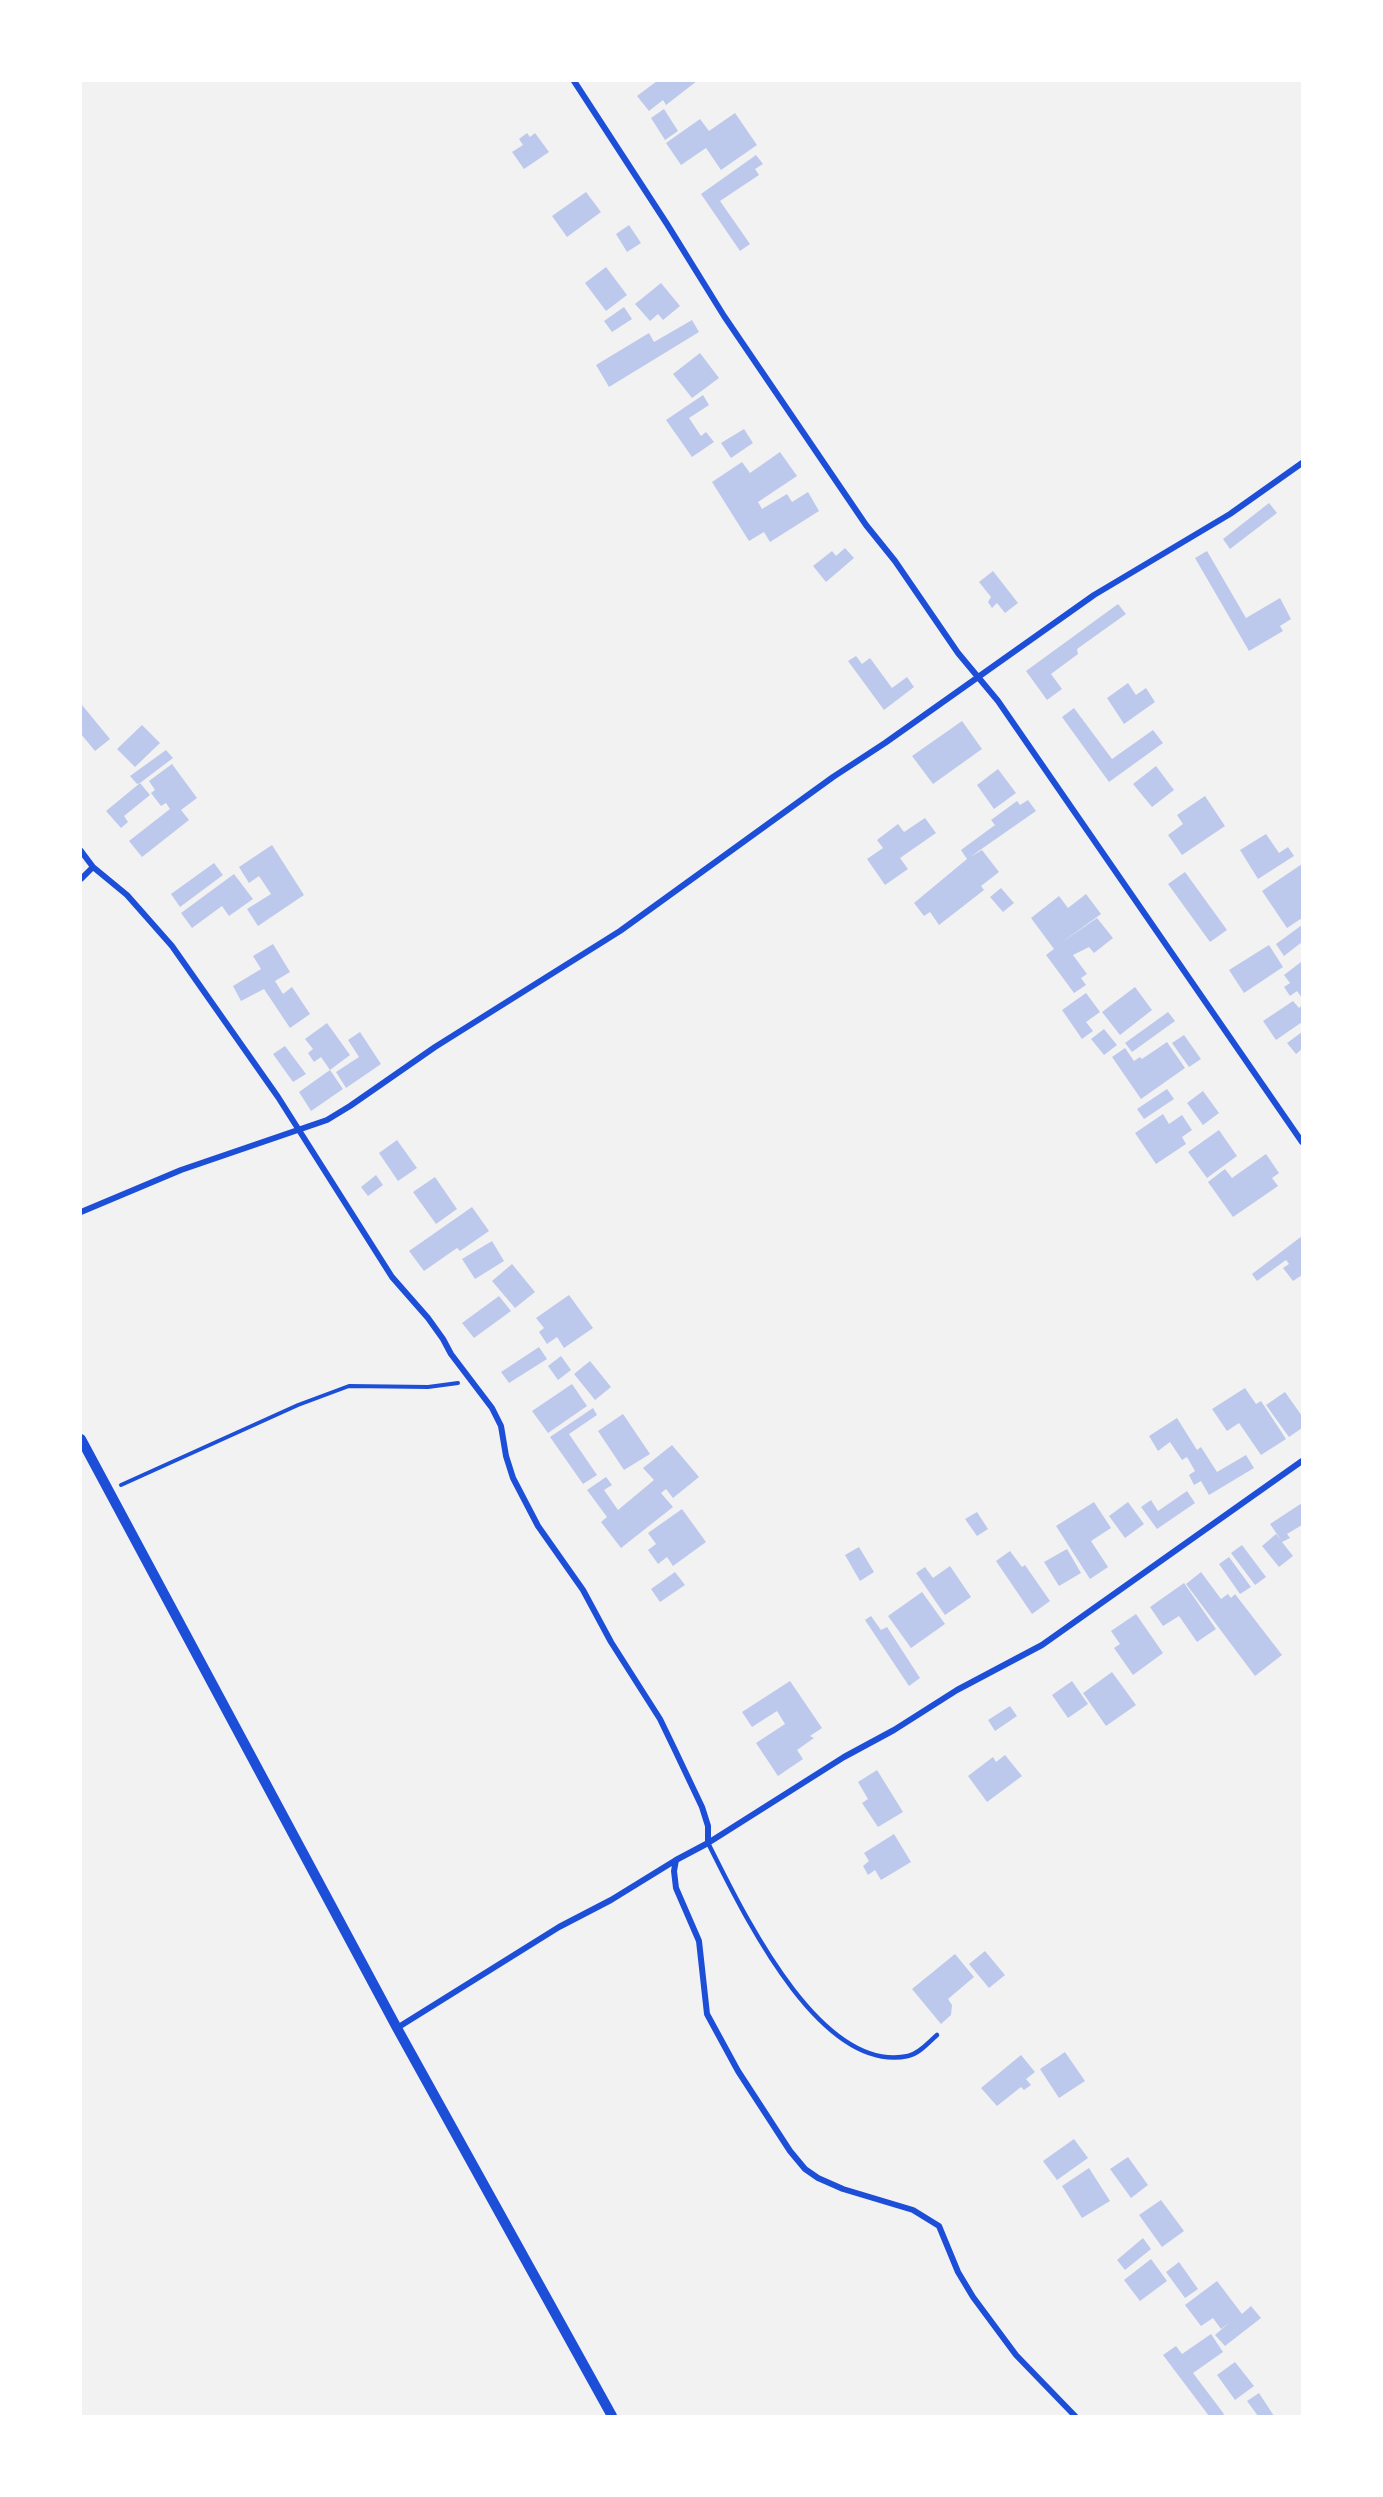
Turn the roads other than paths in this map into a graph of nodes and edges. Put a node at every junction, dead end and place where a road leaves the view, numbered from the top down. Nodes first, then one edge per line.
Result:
1 (573, 81) edge
2 (1302, 463) edge
3 (977, 677) junction
4 (81, 851) edge
5 (93, 867) junction
6 (81, 879) edge
7 (300, 1130) junction
8 (1302, 1142) edge
9 (81, 1212) edge
10 (81, 1439) edge
11 (1302, 1461) edge
12 (708, 1843) junction
13 (676, 1860) junction
14 (397, 2028) junction
15 (938, 2035) dead end
16 (612, 2416) edge
17 (1075, 2416) edge

1 - 3 street
2 - 3 street
3 - 7 street
3 - 8 street
4 - 5 street
5 - 6 street
5 - 7 street
7 - 9 street
7 - 12 street
10 - 14 street
11 - 12 street
12 - 13 street
12 - 15 lane
13 - 14 street
13 - 17 street
14 - 16 street

